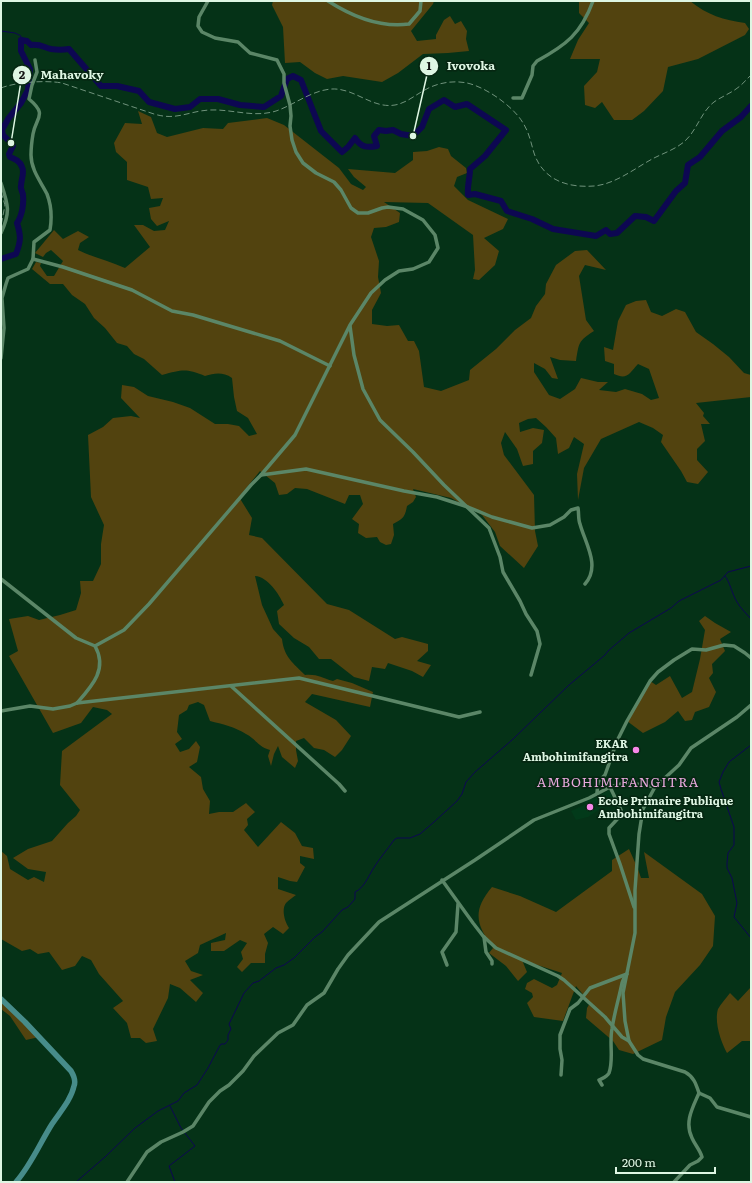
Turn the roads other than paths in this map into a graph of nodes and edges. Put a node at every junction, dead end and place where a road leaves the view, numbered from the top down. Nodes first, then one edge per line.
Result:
1 (208, 1) edge
2 (328, 1) edge
3 (421, 1) edge
4 (593, 1) edge
5 (34, 60) dead end
6 (513, 98) dead end
7 (1, 183) edge
8 (1, 233) edge
9 (33, 259) junction
10 (350, 325) junction
11 (1, 358) edge
12 (330, 366) junction
13 (261, 475) junction
14 (468, 507) junction
15 (1, 580) edge
16 (585, 584) dead end
17 (95, 646) junction
18 (751, 658) edge
19 (531, 674) dead end
20 (231, 686) junction
21 (77, 703) junction
22 (751, 705) edge
23 (1, 711) edge
24 (480, 712) dead end
25 (610, 787) junction
26 (655, 787) junction
27 (345, 791) dead end
28 (597, 793) junction
29 (442, 880) junction
30 (458, 903) junction
31 (635, 912) junction
32 (483, 936) junction
33 (492, 964) dead end
34 (447, 965) dead end
35 (627, 974) junction
36 (583, 996) junction
37 (1, 999) edge
38 (612, 1025) junction
39 (629, 1041) junction
40 (561, 1075) dead end
41 (602, 1085) dead end
42 (699, 1093) junction
43 (751, 1117) edge
44 (16, 1182) edge
45 (127, 1182) edge
46 (674, 1182) edge

1 - 10 street
2 - 3 street
4 - 6 street
5 - 9 street
7 - 8 street
9 - 11 street
9 - 12 street
10 - 12 street
10 - 14 street
12 - 13 street
13 - 14 street
13 - 17 street
14 - 16 street
14 - 19 street
15 - 17 street
17 - 21 street
18 - 28 street
20 - 21 street
20 - 24 street
20 - 27 street
21 - 23 street
22 - 26 street
25 - 26 street
25 - 28 street
25 - 31 street
26 - 31 street
28 - 29 street
29 - 30 street
29 - 45 street
30 - 32 street
30 - 34 street
31 - 35 street
32 - 33 street
32 - 36 street
35 - 36 street
35 - 38 street
35 - 39 street
36 - 38 street
36 - 40 street
37 - 44 main road
38 - 39 street
38 - 41 street
39 - 42 street
42 - 43 street
42 - 46 street

